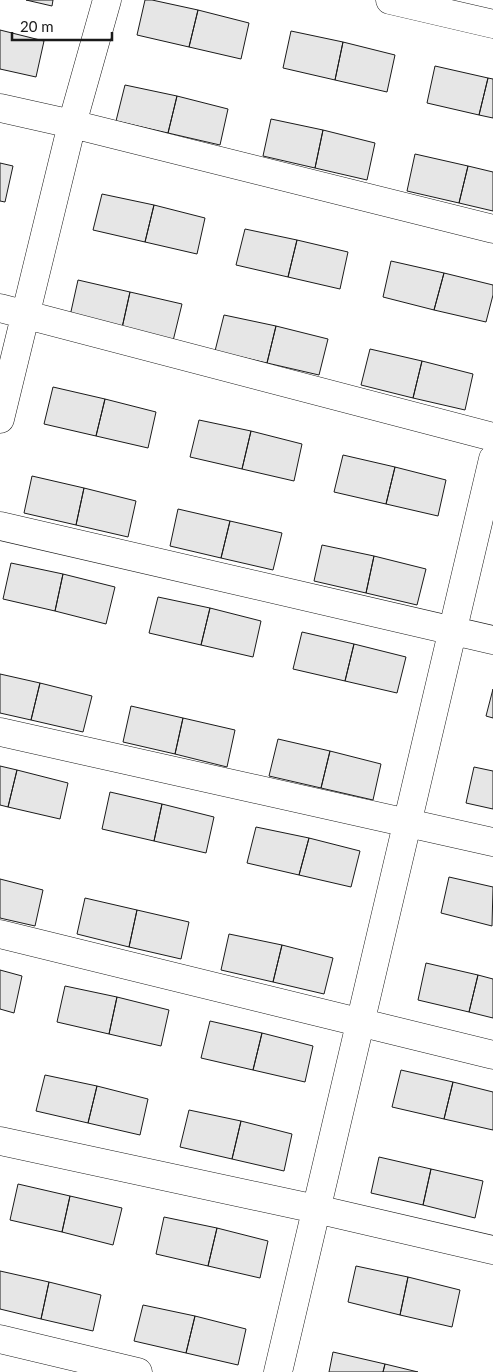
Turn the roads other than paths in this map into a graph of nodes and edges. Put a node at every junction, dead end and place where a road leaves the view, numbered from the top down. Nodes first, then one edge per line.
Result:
1 (107, 0) edge
2 (390, 0) edge
3 (493, 24) edge
4 (0, 108) edge
5 (72, 124) junction
6 (493, 229) edge
7 (0, 308) edge
8 (26, 314) junction
9 (0, 419) edge
10 (493, 437) edge
11 (493, 459) edge
12 (0, 526) edge
13 (452, 632) junction
14 (493, 640) edge
15 (0, 732) edge
16 (407, 823) junction
17 (493, 842) edge
18 (0, 934) edge
19 (360, 1023) junction
20 (493, 1055) edge
21 (0, 1141) edge
22 (316, 1209) junction
23 (493, 1250) edge
24 (0, 1339) edge
25 (138, 1372) edge
26 (278, 1372) edge

1 - 5 street
2 - 3 street
4 - 5 street
5 - 6 street
5 - 8 street
7 - 8 street
8 - 9 street
8 - 10 street
11 - 13 street
12 - 13 street
13 - 14 street
13 - 16 street
15 - 16 street
16 - 17 street
16 - 19 street
18 - 19 street
19 - 20 street
19 - 22 street
21 - 22 street
22 - 23 street
22 - 26 street
24 - 25 street

